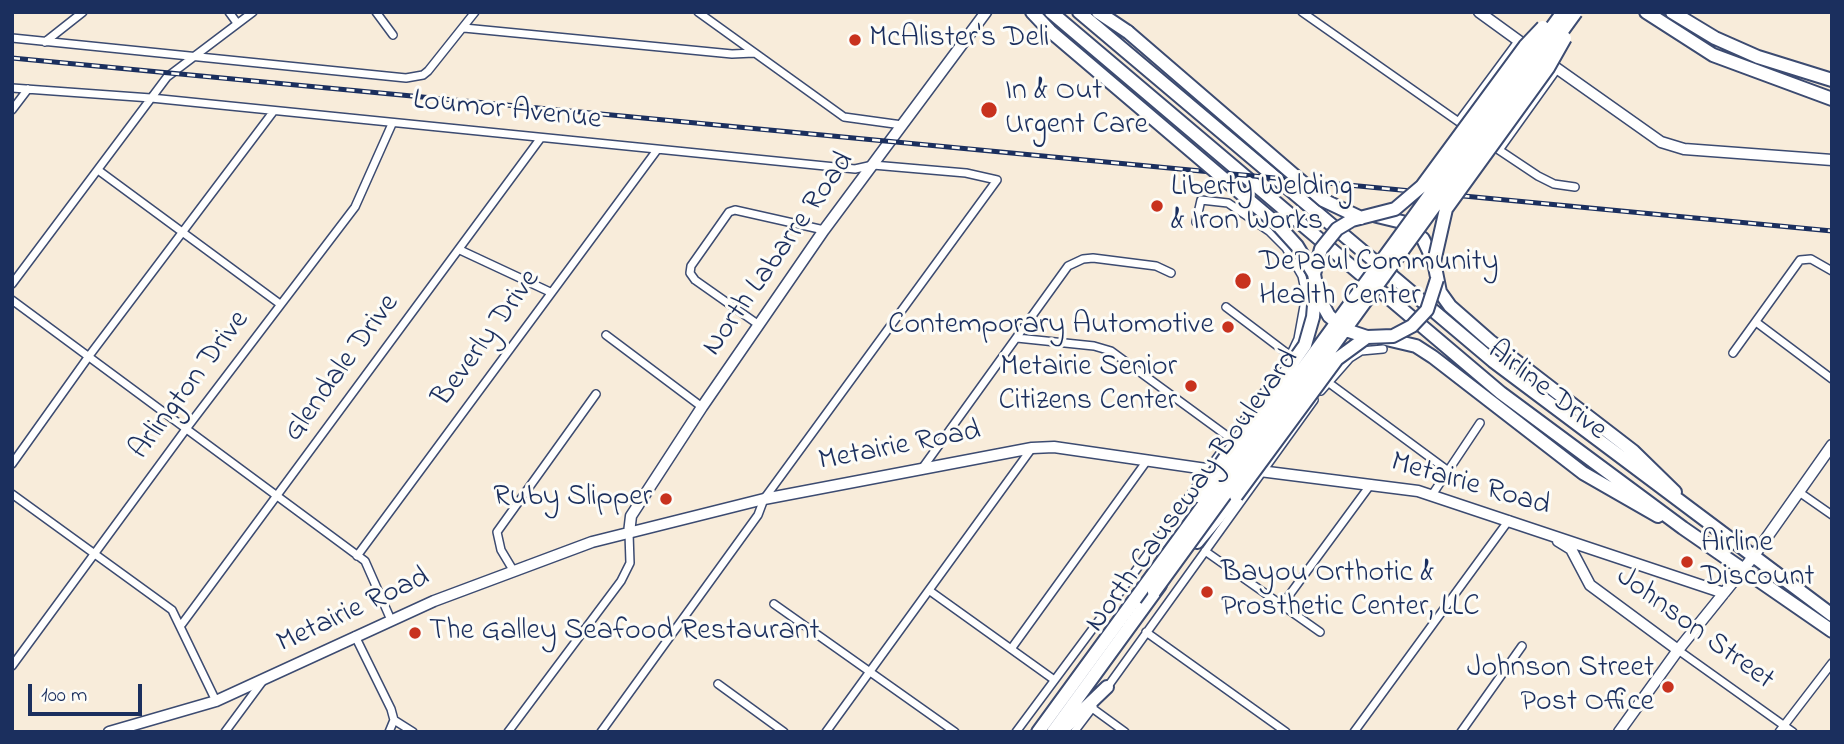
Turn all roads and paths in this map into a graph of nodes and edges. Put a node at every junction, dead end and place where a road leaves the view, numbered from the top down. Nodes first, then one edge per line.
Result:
1 (229, 12) edge
2 (253, 12) edge
3 (376, 12) edge
4 (475, 12) edge
5 (698, 12) edge
6 (986, 12) edge
7 (1032, 12) edge
8 (1051, 12) edge
9 (1079, 12) edge
10 (1098, 12) edge
11 (1302, 12) edge
12 (1479, 12) edge
13 (1560, 12) edge
14 (1577, 12) edge
15 (1646, 12) edge
16 (1672, 12) edge
17 (79, 13) edge
18 (237, 23) junction
19 (464, 27) junction
20 (393, 35) dead end
21 (12, 38) edge
22 (1519, 40) junction
23 (44, 42) junction
24 (754, 53) junction
25 (195, 56) junction
26 (1557, 69) junction
27 (1832, 80) edge
28 (12, 88) edge
29 (28, 89) junction
30 (151, 98) junction
31 (1832, 99) edge
32 (12, 110) edge
33 (273, 111) junction
34 (1459, 121) junction
35 (392, 124) junction
36 (902, 125) junction
37 (540, 139) junction
38 (657, 150) junction
39 (1499, 150) junction
40 (1832, 160) edge
41 (873, 166) junction
42 (98, 170) junction
43 (1575, 187) dead end
44 (1377, 216) junction
45 (1361, 218) junction
46 (1196, 222) dead end
47 (824, 230) junction
48 (182, 232) junction
49 (460, 250) junction
50 (1434, 262) junction
51 (1832, 271) edge
52 (1171, 273) dead end
53 (1437, 279) junction
54 (1315, 280) junction
55 (12, 284) edge
56 (550, 292) junction
57 (12, 300) edge
58 (280, 304) junction
59 (1226, 307) dead end
60 (1756, 322) junction
61 (759, 325) junction
62 (606, 335) dead end
63 (1367, 337) junction
64 (1017, 338) junction
65 (1383, 343) junction
66 (1734, 353) dead end
67 (89, 356) junction
68 (1290, 356) junction
69 (1832, 379) edge
70 (1328, 382) junction
71 (596, 394) dead end
72 (702, 407) junction
73 (1480, 423) dead end
74 (186, 429) junction
75 (1230, 438) junction
76 (1832, 445) edge
77 (1032, 448) junction
78 (1146, 462) junction
79 (12, 464) edge
80 (921, 470) junction
81 (1264, 470) junction
82 (1447, 470) junction
83 (1206, 471) junction
84 (1371, 484) junction
85 (1799, 492) junction
86 (12, 494) edge
87 (1432, 495) junction
88 (276, 498) junction
89 (764, 499) junction
90 (1693, 513) junction
91 (1832, 515) edge
92 (1508, 520) junction
93 (1684, 528) junction
94 (629, 533) junction
95 (1546, 533) junction
96 (1596, 550) junction
97 (1205, 551) junction
98 (96, 554) junction
99 (358, 556) junction
100 (1753, 557) junction
101 (1578, 565) junction
102 (1744, 568) junction
103 (513, 570) junction
104 (1149, 589) junction
105 (930, 591) junction
106 (1724, 593) junction
107 (1139, 603) junction
108 (775, 604) dead end
109 (1282, 605) junction
110 (1832, 615) edge
111 (391, 620) junction
112 (181, 624) junction
113 (1832, 631) edge
114 (1146, 632) junction
115 (1320, 632) dead end
116 (355, 636) junction
117 (1522, 646) dead end
118 (1011, 649) junction
119 (1678, 650) junction
120 (1832, 663) edge
121 (12, 666) edge
122 (870, 671) junction
123 (1053, 679) junction
124 (262, 682) junction
125 (718, 684) dead end
126 (1107, 687) junction
127 (216, 701) junction
128 (1092, 708) junction
129 (394, 720) junction
130 (1782, 728) edge
131 (1622, 731) edge
132 (109, 732) edge
133 (225, 732) edge
134 (389, 732) edge
135 (414, 732) edge
136 (508, 732) edge
137 (601, 732) edge
138 (784, 732) edge
139 (826, 732) edge
140 (955, 732) edge
141 (1016, 732) edge
142 (1038, 732) edge
143 (1053, 732) edge
144 (1060, 732) edge
145 (1074, 732) edge
146 (1125, 732) edge
147 (1286, 732) edge
148 (1354, 732) edge
149 (1461, 732) edge
150 (1793, 732) edge

1 - 18 street
2 - 18 street
3 - 20 street
4 - 19 street
5 - 24 street
6 - 36 main road, North Labarre Road
7 - 54 highway, bridge
8 - 93 highway, Airline Drive
9 - 90 highway, Airline Drive
10 - 45 highway, bridge
11 - 34 street
12 - 22 main road
13 - 44 highway, bridge
13 - 104 highway, North Causeway Boulevard, bridge
14 - 50 highway, bridge
14 - 104 highway, North Causeway Boulevard, bridge
15 - 31 highway
16 - 27 highway
17 - 23 street
18 - 25 street
19 - 24 street
19 - 25 street, Loumor Avenue
21 - 23 street, Loumor Avenue
22 - 26 main road
22 - 34 street
23 - 25 street, Loumor Avenue
24 - 36 street
25 - 30 street
26 - 39 street
26 - 40 main road
28 - 29 street, Loumor Avenue
29 - 30 street, Loumor Avenue
29 - 32 street
30 - 33 street, Loumor Avenue
30 - 42 street
33 - 35 street, Loumor Avenue
33 - 48 street
34 - 39 street
35 - 37 street, Loumor Avenue
35 - 58 street, Arlington Drive
36 - 41 main road, North Labarre Road
37 - 38 street, Loumor Avenue
37 - 49 street, Glendale Drive
38 - 41 street, Loumor Avenue
38 - 56 street, Beverly Drive
39 - 43 street
41 - 47 main road, North Labarre Road
41 - 89 street, Loumor Avenue
42 - 48 street
42 - 55 street
44 - 45 highway, bridge
44 - 50 highway, bridge
45 - 54 highway, bridge
46 - 68 street, North Causeway Boulevard
47 - 61 main road, North Labarre Road
47 - 61 street
48 - 58 street
48 - 67 street
49 - 56 street
49 - 88 street, Glendale Drive
50 - 53 highway, bridge
51 - 60 street
52 - 64 street
53 - 65 highway, bridge
53 - 90 highway
54 - 63 highway, bridge
54 - 104 highway, bridge
56 - 99 street, Beverly Drive
57 - 67 street
58 - 74 street, Arlington Drive
59 - 68 street
60 - 66 street
60 - 69 street
61 - 72 main road, North Labarre Road
62 - 72 street
63 - 65 highway, bridge
63 - 104 highway, bridge
64 - 75 street
64 - 80 street
65 - 70 street, North Causeway Boulevard
65 - 93 highway
67 - 74 street
67 - 79 street
68 - 70 street
68 - 75 street, North Causeway Boulevard
70 - 81 street, North Causeway Boulevard
70 - 82 street
71 - 103 street
72 - 94 main road, North Labarre Road
73 - 82 street
74 - 88 street
74 - 98 street, Arlington Drive
75 - 83 street, North Causeway Boulevard
76 - 85 main road
77 - 78 main road, Metairie Road
77 - 80 main road, Metairie Road
77 - 105 street
78 - 83 main road, Metairie Road
78 - 118 street
80 - 89 main road, Metairie Road
81 - 83 main road, Metairie Road
81 - 84 main road, Metairie Road
81 - 97 street, North Causeway Boulevard
82 - 87 street
83 - 123 street, North Causeway Boulevard
84 - 87 main road, Metairie Road
84 - 109 street
85 - 91 street
85 - 100 main road
86 - 98 street
87 - 92 main road, Metairie Road
88 - 99 street
88 - 112 street, Glendale Drive
89 - 94 main road, Metairie Road
89 - 137 street
90 - 100 highway, Airline Drive
92 - 95 main road, Metairie Road
92 - 148 street
93 - 102 highway, Airline Drive
94 - 103 main road, Metairie Road
94 - 136 street
95 - 96 main road, Metairie Road
95 - 101 main road, Johnson Street
96 - 101 main road
96 - 106 main road, Metairie Road
97 - 109 street
97 - 114 street, North Causeway Boulevard
98 - 112 street
98 - 121 street, Arlington Drive
99 - 111 street
100 - 102 main road
100 - 110 highway, Airline Drive
101 - 119 main road, Johnson Street
102 - 106 main road
102 - 113 highway, Airline Drive
103 - 111 main road, Metairie Road
104 - 107 highway, North Causeway Boulevard
105 - 118 street
105 - 122 street
106 - 119 main road
107 - 142 highway, North Causeway Boulevard
107 - 143 highway, North Causeway Boulevard
108 - 122 street
109 - 115 street
111 - 116 main road, Metairie Road
112 - 127 street
114 - 126 street, North Causeway Boulevard
114 - 147 street
116 - 124 main road, Metairie Road
116 - 129 street
117 - 149 street
118 - 123 street
119 - 130 street, Johnson Street
119 - 131 main road
120 - 130 street
122 - 139 street
122 - 140 street
123 - 141 street, North Causeway Boulevard
124 - 127 main road, Metairie Road
124 - 133 street
125 - 138 street
126 - 128 street, North Causeway Boulevard
126 - 144 highway
127 - 132 main road, Metairie Road
128 - 145 street, North Causeway Boulevard
128 - 146 street
129 - 134 street
129 - 135 street
130 - 150 street, Johnson Street

